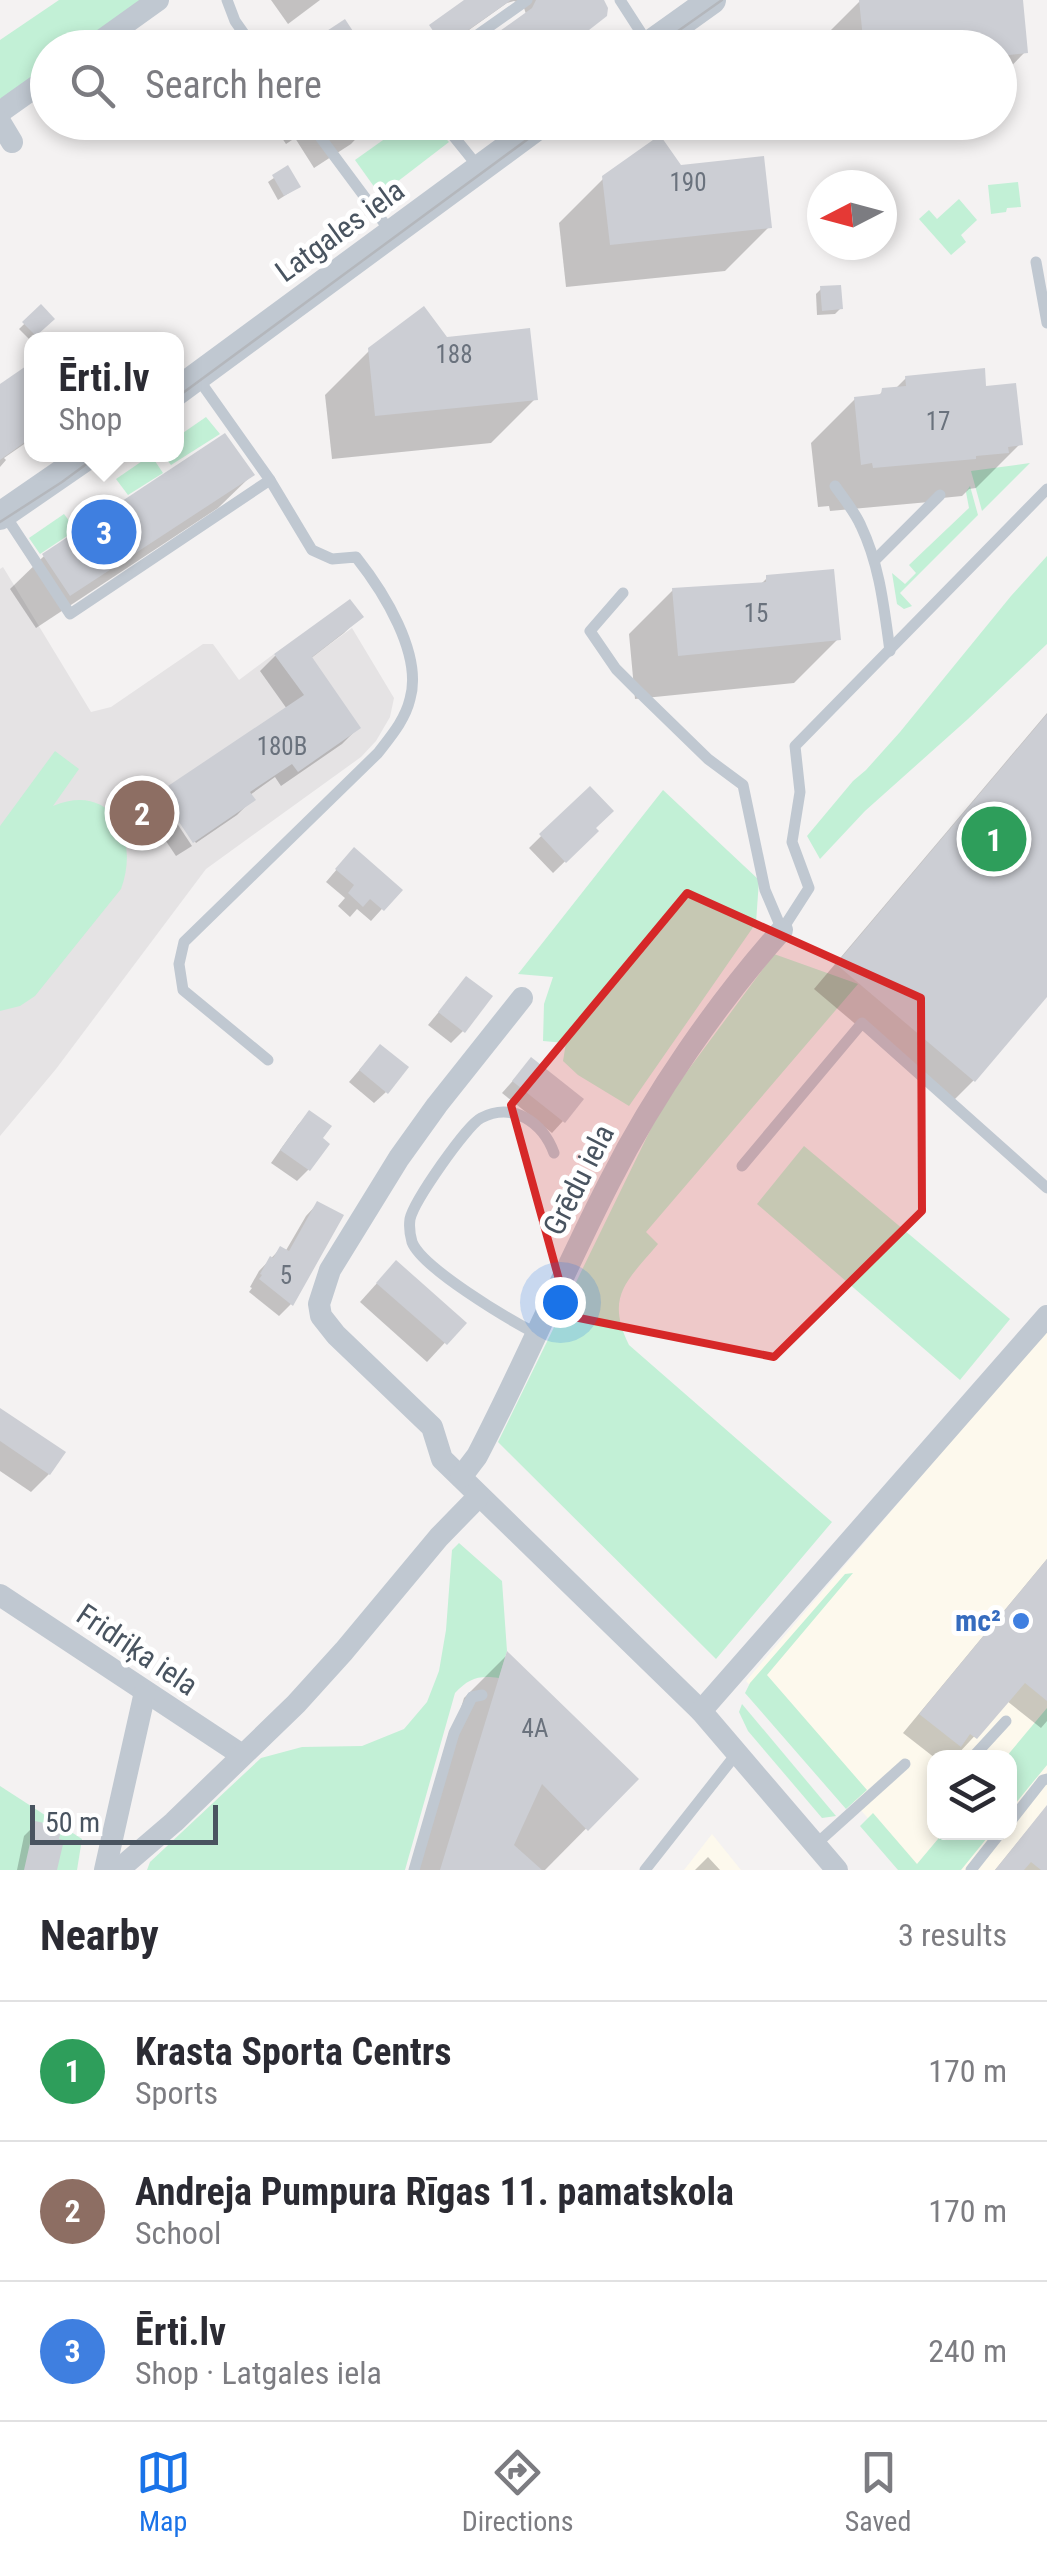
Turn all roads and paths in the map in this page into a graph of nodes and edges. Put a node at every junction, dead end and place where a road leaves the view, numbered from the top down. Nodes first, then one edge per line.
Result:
1 (158, 0) edge
2 (227, 0) edge
3 (527, 0) edge
4 (620, 0) edge
5 (712, 0) edge
6 (116, 30) edge
7 (241, 30) edge
8 (484, 30) edge
9 (638, 30) edge
10 (670, 30) edge
11 (30, 91) edge
12 (0, 112) edge
13 (322, 140) edge
14 (457, 140) edge
15 (503, 140) edge
16 (480, 168) junction
17 (392, 234) junction
18 (1036, 262) dead end
19 (1047, 323) edge
20 (187, 385) edge
21 (78, 462) edge
22 (270, 480) junction
23 (835, 486) dead end
24 (1047, 488) edge
25 (940, 495) dead end
26 (2, 514) edge
27 (876, 560) junction
28 (623, 593) dead end
29 (890, 651) junction
30 (782, 930) junction
31 (522, 998) dead end
32 (268, 1060) dead end
33 (554, 1153) dead end
34 (742, 1166) dead end
35 (1047, 1188) edge
36 (1047, 1316) edge
37 (536, 1333) junction
38 (461, 1477) junction
39 (479, 1496) junction
40 (0, 1595) edge
41 (145, 1692) junction
42 (482, 1696) dead end
43 (701, 1711) junction
44 (1006, 1721) dead end
45 (979, 1750) edge
46 (737, 1754) junction
47 (242, 1755) junction
48 (905, 1764) dead end
49 (1047, 1779) edge
50 (1017, 1813) edge
51 (995, 1840) edge
52 (815, 1845) junction
53 (105, 1870) edge
54 (118, 1870) edge
55 (414, 1870) edge
56 (645, 1870) edge
57 (837, 1870) edge
58 (971, 1870) edge

1 - 6 street
2 - 7 lane
3 - 8 lane
4 - 9 lane
5 - 10 street
11 - 12 street
13 - 17 lane
14 - 16 lane
15 - 16 street, Latgales iela
16 - 17 street, Latgales iela
17 - 20 street, Latgales iela
18 - 19 lane
20 - 22 lane
21 - 26 street
22 - 26 lane
22 - 32 lane
23 - 27 lane
24 - 29 lane
25 - 27 lane
27 - 29 lane
28 - 30 lane
29 - 30 lane
30 - 37 street, Grēdu iela
31 - 38 street
33 - 37 lane
34 - 35 lane
36 - 43 street
37 - 38 street, Grēdu iela
38 - 39 street
39 - 43 street
39 - 47 street
40 - 41 street, Fridriķa iela
41 - 47 street, Fridriķa iela
41 - 53 street
42 - 55 lane
43 - 46 street
44 - 45 lane
46 - 52 street
46 - 56 lane
47 - 54 street
48 - 52 lane
49 - 50 lane
51 - 58 lane
52 - 57 street

